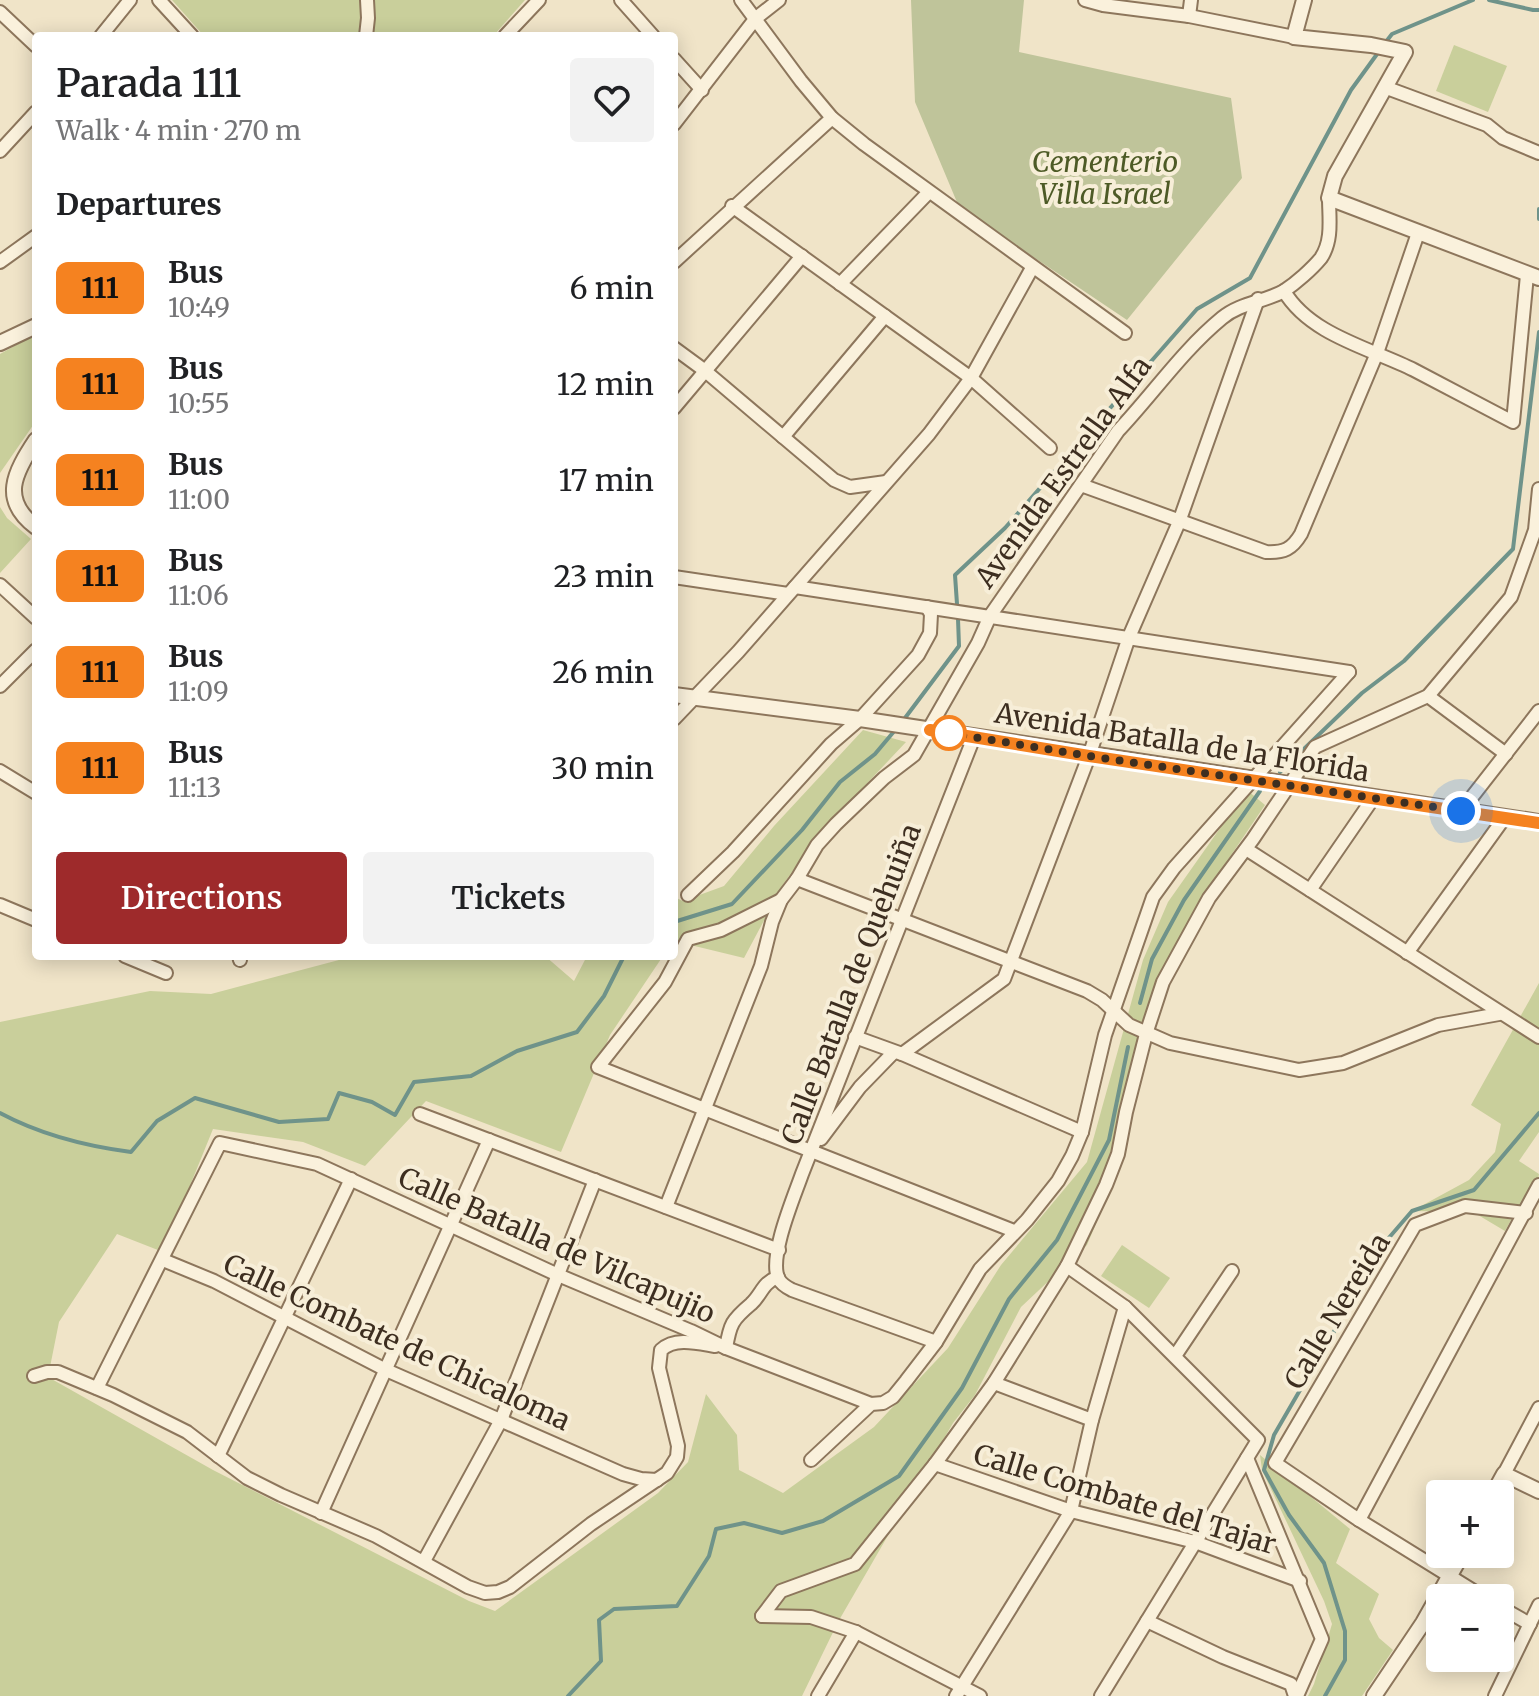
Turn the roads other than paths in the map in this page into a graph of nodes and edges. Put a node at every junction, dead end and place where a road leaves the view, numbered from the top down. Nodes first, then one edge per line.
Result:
1 (130, 0) edge
2 (159, 0) edge
3 (367, 0) edge
4 (539, 0) edge
5 (621, 0) edge
6 (741, 0) edge
7 (779, 0) edge
8 (1085, 0) edge
9 (1191, 0) edge
10 (1304, 0) edge
11 (0, 12) edge
12 (1189, 16) junction
13 (756, 18) junction
14 (104, 32) edge
15 (188, 32) edge
16 (366, 32) edge
17 (509, 32) edge
18 (649, 32) edge
19 (1294, 37) junction
20 (32, 42) edge
21 (678, 63) edge
22 (1387, 88) junction
23 (702, 90) junction
24 (32, 116) edge
25 (832, 118) junction
26 (678, 119) edge
27 (0, 151) edge
28 (1539, 153) edge
29 (929, 192) junction
30 (1329, 198) junction
31 (732, 206) junction
32 (1418, 233) junction
33 (32, 239) edge
34 (802, 256) junction
35 (678, 258) edge
36 (0, 262) edge
37 (1032, 268) junction
38 (1533, 277) edge
39 (840, 284) junction
40 (1284, 291) junction
41 (1258, 299) junction
42 (885, 316) junction
43 (32, 328) edge
44 (1125, 333) dead end
45 (0, 343) edge
46 (678, 351) edge
47 (1377, 353) junction
48 (704, 370) junction
49 (971, 378) junction
50 (678, 403) edge
51 (783, 437) junction
52 (32, 446) edge
53 (1050, 448) dead end
54 (886, 482) junction
55 (1081, 485) junction
56 (1539, 489) edge
57 (1179, 522) junction
58 (32, 524) edge
59 (678, 577) edge
60 (0, 585) edge
61 (792, 590) junction
62 (927, 607) junction
63 (32, 614) edge
64 (990, 616) junction
65 (1129, 637) junction
66 (32, 654) edge
67 (0, 686) edge
68 (678, 695) edge
69 (696, 696) junction
70 (1428, 696) junction
71 (1539, 711) edge
72 (678, 715) edge
73 (860, 719) junction
74 (930, 730) junction
75 (974, 737) junction
76 (1506, 754) junction
77 (1089, 756) junction
78 (2, 777) edge
79 (1252, 779) junction
80 (1291, 785) junction
81 (32, 791) edge
82 (1374, 797) junction
83 (1461, 811) junction
84 (1505, 817) junction
85 (1539, 822) edge
86 (1246, 849) junction
87 (797, 879) junction
88 (1310, 890) junction
89 (688, 895) dead end
90 (781, 900) junction
91 (0, 905) edge
92 (32, 918) edge
93 (902, 921) junction
94 (1407, 953) junction
95 (678, 958) edge
96 (135, 960) edge
97 (677, 960) edge
98 (1010, 964) junction
99 (166, 973) dead end
100 (1114, 1011) junction
101 (1499, 1014) junction
102 (1146, 1034) junction
103 (855, 1037) junction
104 (1539, 1037) edge
105 (898, 1053) junction
106 (703, 1108) junction
107 (420, 1114) dead end
108 (1082, 1132) junction
109 (489, 1140) junction
110 (812, 1151) junction
111 (351, 1179) junction
112 (595, 1180) junction
113 (1539, 1185) edge
114 (666, 1207) junction
115 (1526, 1213) junction
116 (451, 1225) junction
117 (1014, 1231) junction
118 (779, 1250) junction
119 (163, 1260) junction
120 (1067, 1266) junction
121 (1232, 1271) dead end
122 (558, 1275) junction
123 (778, 1277) junction
124 (1125, 1307) junction
125 (285, 1317) junction
126 (936, 1342) junction
127 (726, 1348) junction
128 (1175, 1356) junction
129 (386, 1370) junction
130 (34, 1376) dead end
131 (994, 1383) junction
132 (97, 1388) junction
133 (871, 1404) junction
134 (1539, 1408) edge
135 (501, 1420) junction
136 (1092, 1420) junction
137 (218, 1456) junction
138 (1247, 1458) junction
139 (811, 1460) dead end
140 (935, 1464) junction
141 (1504, 1474) junction
142 (657, 1480) junction
143 (1501, 1480) edge
144 (1539, 1491) edge
145 (1071, 1511) junction
146 (321, 1513) junction
147 (1359, 1520) junction
148 (1195, 1542) junction
149 (424, 1561) junction
150 (1454, 1568) edge
151 (1449, 1578) junction
152 (1300, 1581) junction
153 (1460, 1584) edge
154 (1539, 1605) edge
155 (1514, 1615) edge
156 (1147, 1621) junction
157 (1530, 1624) junction
158 (856, 1632) junction
159 (959, 1691) edge
160 (818, 1696) edge
161 (980, 1696) edge
162 (1101, 1696) edge
163 (1296, 1696) edge
164 (1374, 1696) edge
165 (1495, 1696) edge

1 - 14 street
2 - 15 street
3 - 16 street
4 - 17 street
5 - 18 street
6 - 13 street
7 - 13 street
8 - 12 street
9 - 12 street
10 - 19 street
11 - 20 street
12 - 19 street
13 - 23 street
13 - 25 street
19 - 22 street, Avenida Estrella Alfa
21 - 23 street
22 - 28 street
22 - 30 street, Avenida Estrella Alfa
23 - 26 street
24 - 27 street
25 - 29 street
25 - 31 street
29 - 37 street
29 - 39 street
30 - 32 street
30 - 40 street, Avenida Estrella Alfa
31 - 34 street
31 - 35 street
32 - 38 street
32 - 47 street
33 - 36 street
34 - 39 street
34 - 48 street
37 - 44 street
37 - 49 street
38 - 47 street
39 - 42 street
40 - 41 street, Avenida Estrella Alfa
40 - 47 street
41 - 55 street, Avenida Estrella Alfa
41 - 57 street
42 - 49 street
42 - 51 street
43 - 45 street
46 - 48 street
47 - 57 street
48 - 50 street
48 - 51 street
49 - 53 street
49 - 54 street
51 - 54 street
52 - 58 street
54 - 61 street
55 - 57 street
55 - 64 street, Avenida Estrella Alfa
56 - 70 street
57 - 65 street
59 - 61 street
60 - 63 street
61 - 62 street
61 - 69 street
62 - 64 street
62 - 73 street
64 - 65 street
64 - 74 street, Avenida Estrella Alfa
65 - 77 street
65 - 79 street
66 - 67 street
68 - 69 street, Avenida Batalla de la Florida
69 - 72 street
69 - 73 street, Avenida Batalla de la Florida
70 - 76 street
70 - 80 street
71 - 76 street
73 - 74 street, Avenida Batalla de la Florida
73 - 89 street
74 - 75 street, Avenida Batalla de la Florida
74 - 87 street, Avenida Estrella Alfa
75 - 77 street, Avenida Batalla de la Florida
75 - 93 street, Calle Batalla de Quehuiña
76 - 83 street
77 - 79 street, Avenida Batalla de la Florida
77 - 98 street
78 - 81 street
79 - 80 street, Avenida Batalla de la Florida
79 - 100 street
80 - 82 street, Avenida Batalla de la Florida
80 - 86 street
82 - 83 street, Avenida Batalla de la Florida
82 - 88 street
83 - 84 street, Avenida Batalla de la Florida
84 - 85 street, Avenida Batalla de la Florida
84 - 94 street
86 - 88 street
86 - 102 street
87 - 90 street, Avenida Estrella Alfa
87 - 93 street
88 - 94 street
90 - 95 street
90 - 106 street
91 - 92 street
93 - 98 street
93 - 103 street, Calle Batalla de Quehuiña
94 - 101 street
96 - 99 street
97 - 106 street
98 - 100 street
98 - 105 street
100 - 102 street
100 - 108 street
101 - 102 street
101 - 104 street
102 - 120 street
103 - 105 street
103 - 110 street, Calle Batalla de Quehuiña
105 - 108 street
105 - 110 street
106 - 110 street
106 - 114 street
107 - 109 street
108 - 117 street
109 - 112 street
109 - 116 street
110 - 117 street
110 - 118 street, Calle Batalla de Quehuiña
111 - 116 street, Calle Batalla de Vilcapujio
111 - 119 street, Calle Batalla de Vilcapujio
111 - 125 street
112 - 114 street
112 - 122 street
113 - 115 street
114 - 118 street
115 - 147 street
115 - 147 street, Calle Nereida
116 - 122 street, Calle Batalla de Vilcapujio
116 - 129 street
117 - 126 street
118 - 123 street, Calle Batalla de Quehuiña
119 - 125 street, Calle Combate de Chicaloma
119 - 132 street
120 - 124 street
120 - 131 street
121 - 128 street
122 - 127 street, Calle Batalla de Vilcapujio
122 - 135 street
123 - 126 street
123 - 127 street
124 - 128 street
124 - 136 street
125 - 129 street, Calle Combate de Chicaloma
125 - 137 street
126 - 133 street
127 - 133 street, Calle Batalla de Vilcapujio
127 - 142 street
128 - 138 street
129 - 135 street, Calle Combate de Chicaloma
129 - 146 street
130 - 132 street
131 - 136 street
131 - 140 street
132 - 137 street
133 - 139 street
134 - 141 street
135 - 142 street, Calle Combate de Chicaloma
135 - 149 street
136 - 145 street
137 - 146 street
138 - 148 street
138 - 152 street
140 - 145 street, Calle Combate del Tajar
140 - 158 street
141 - 143 street
141 - 144 street
142 - 149 street
145 - 148 street, Calle Combate del Tajar
145 - 159 street
146 - 149 street
147 - 151 street
148 - 152 street, Calle Combate del Tajar
148 - 156 street
150 - 151 street
151 - 153 street
151 - 164 street
152 - 163 street
154 - 157 street
155 - 157 street
156 - 162 street
156 - 163 street
157 - 165 street
158 - 159 street
158 - 160 street
159 - 161 street

